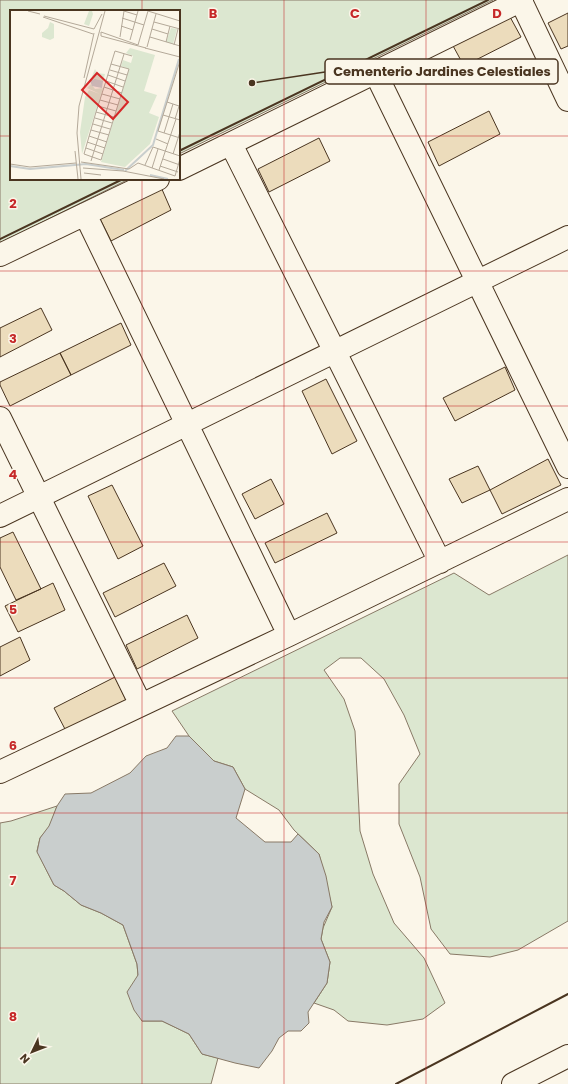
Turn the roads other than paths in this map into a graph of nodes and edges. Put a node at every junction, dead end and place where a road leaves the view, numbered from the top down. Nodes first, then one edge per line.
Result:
1 (521, 0) edge
2 (375, 72) junction
3 (568, 100) edge
4 (231, 144) junction
5 (180, 169) edge
6 (156, 180) edge
7 (85, 214) junction
8 (568, 237) edge
9 (0, 255) edge
10 (477, 282) junction
11 (335, 351) junction
12 (0, 418) edge
13 (186, 424) junction
14 (568, 467) edge
15 (38, 497) junction
16 (568, 499) edge
17 (0, 516) edge
18 (440, 562) junction
19 (289, 636) junction
20 (141, 705) junction
21 (0, 772) edge
22 (568, 1056) edge
23 (513, 1084) edge

1 - 2 main road
1 - 3 main road
2 - 4 main road
2 - 10 main road
4 - 5 main road
4 - 11 main road
6 - 7 main road
7 - 9 main road
7 - 13 main road
8 - 10 main road
10 - 11 main road
10 - 14 main road
11 - 13 main road
11 - 18 main road
12 - 15 main road
13 - 15 main road
13 - 19 main road
15 - 17 main road
15 - 20 main road
16 - 18 main road
18 - 19 main road
19 - 20 main road
20 - 21 main road
22 - 23 main road

